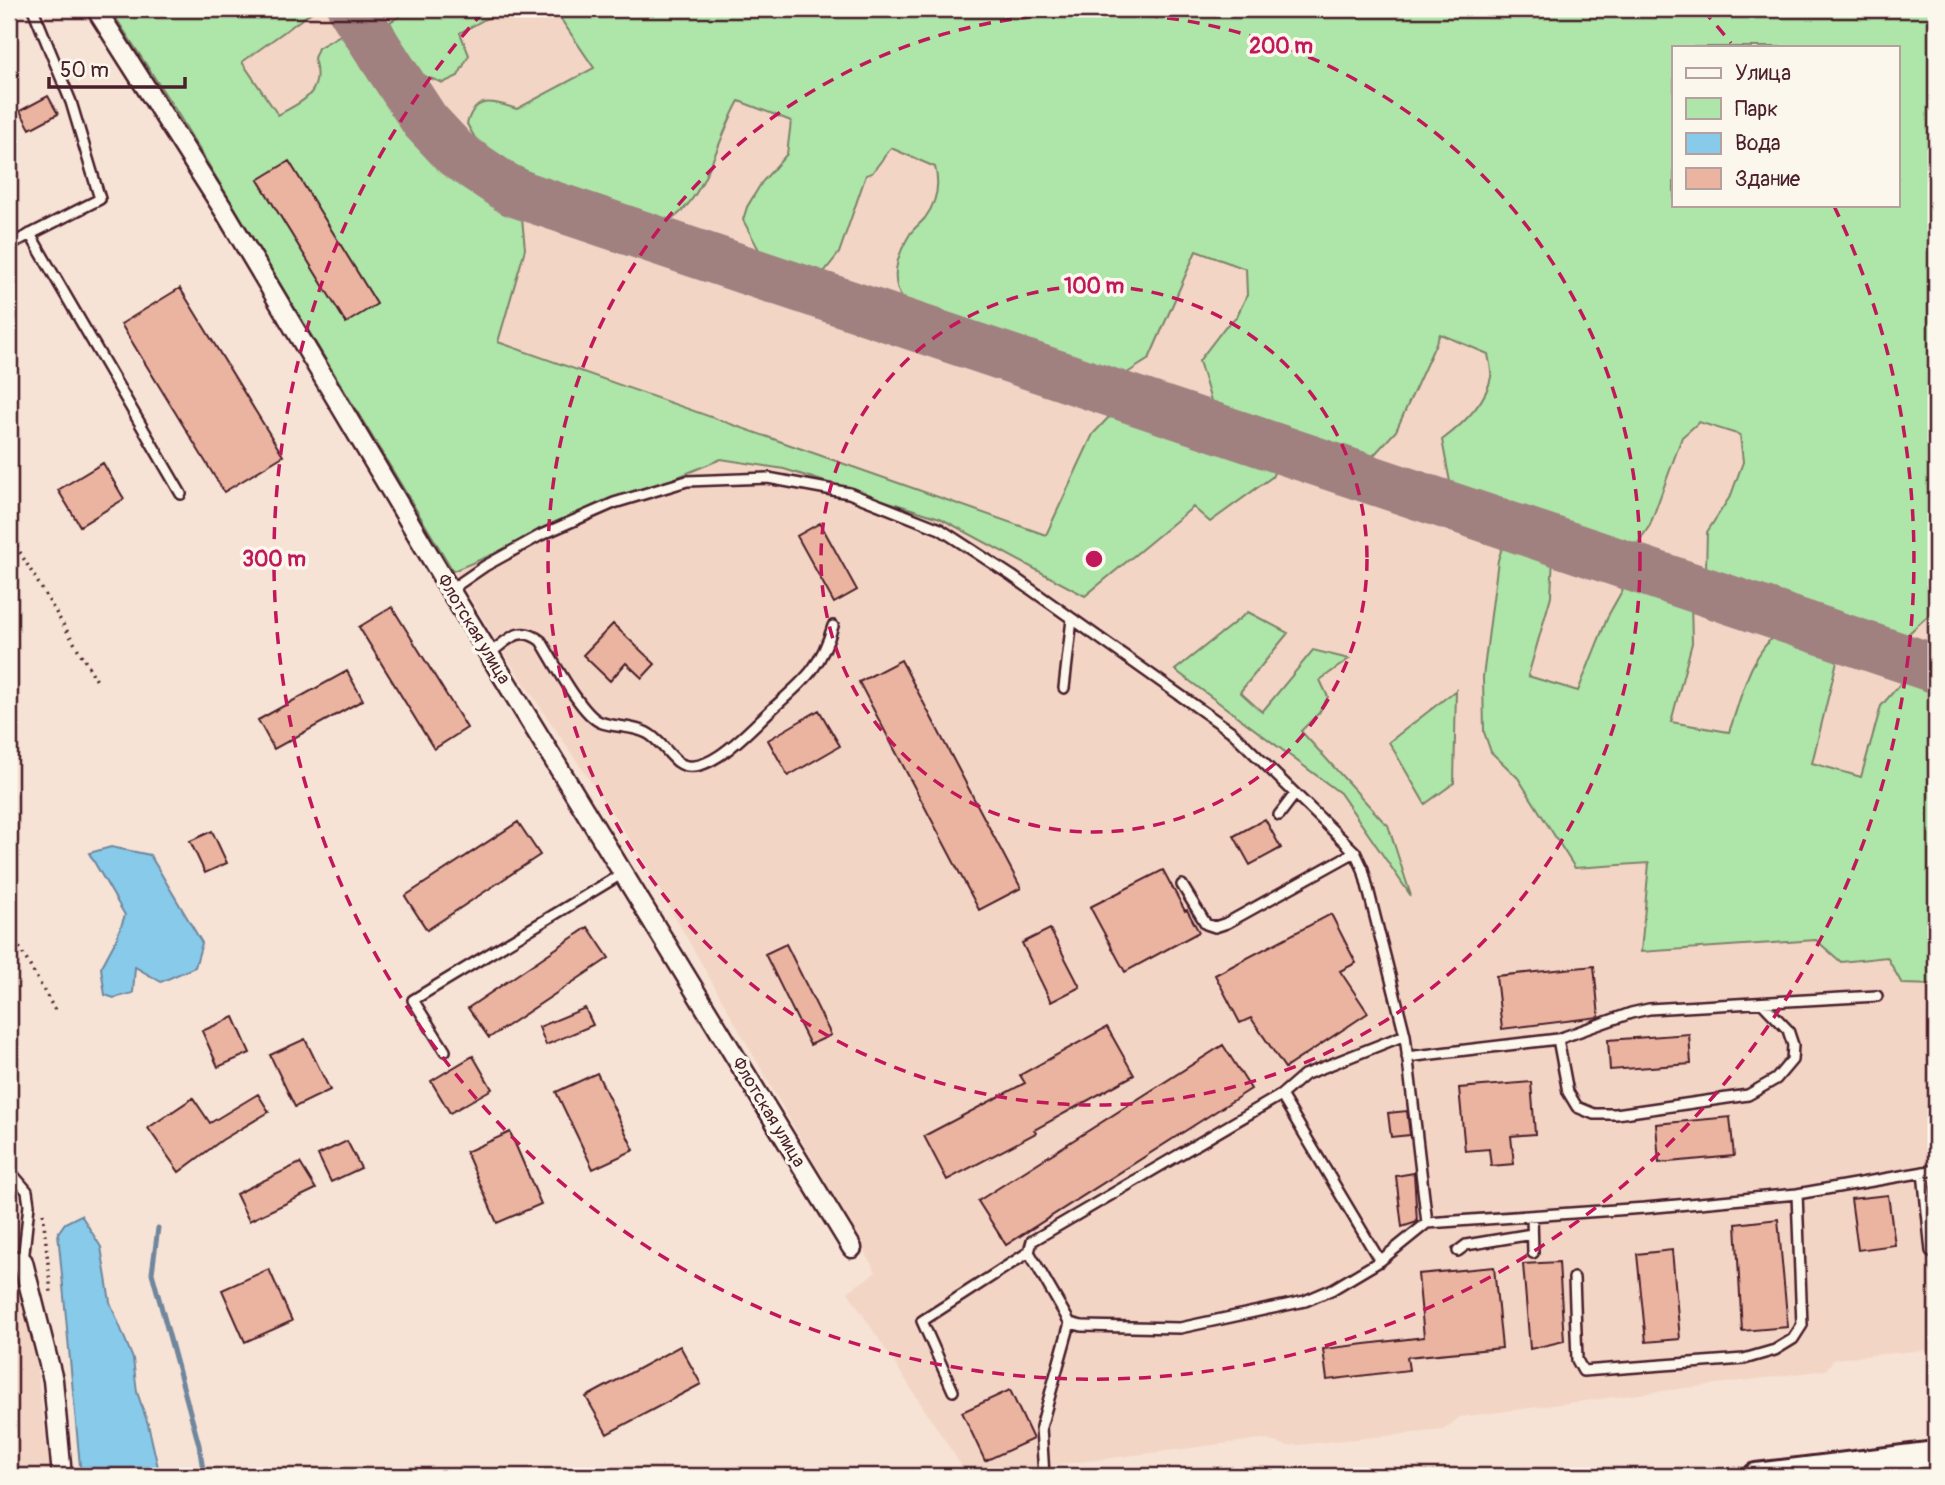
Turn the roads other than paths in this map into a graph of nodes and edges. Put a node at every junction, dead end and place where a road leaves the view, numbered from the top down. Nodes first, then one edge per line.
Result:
1 (33, 9) edge
2 (96, 9) edge
3 (30, 234) junction
4 (9, 245) edge
5 (181, 494) dead end
6 (450, 590) junction
7 (1072, 619) junction
8 (833, 626) dead end
9 (489, 654) junction
10 (1064, 688) dead end
11 (1294, 794) junction
12 (1279, 815) dead end
13 (1355, 852) junction
14 (623, 873) junction
15 (1182, 886) dead end
16 (1877, 996) dead end
17 (1762, 1003) junction
18 (1405, 1035) junction
19 (1558, 1039) junction
20 (445, 1051) dead end
21 (1406, 1057) junction
22 (1282, 1095) junction
23 (9, 1170) edge
24 (1936, 1170) edge
25 (1923, 1172) junction
26 (1797, 1194) junction
27 (1532, 1216) junction
28 (1427, 1223) junction
29 (1532, 1234) junction
30 (852, 1248) dead end
31 (1458, 1251) dead end
32 (1931, 1251) dead end
33 (1029, 1252) junction
34 (1533, 1253) dead end
35 (16, 1261) edge
36 (1380, 1261) junction
37 (1574, 1278) dead end
38 (1070, 1323) junction
39 (953, 1391) dead end
40 (1936, 1454) edge
41 (62, 1476) edge
42 (1044, 1476) edge
43 (1756, 1476) edge

1 - 3 lane
2 - 6 street, Флотская улица
3 - 4 lane
3 - 5 lane
6 - 7 lane
6 - 9 street, Флотская улица
7 - 10 lane
7 - 11 lane
8 - 9 lane
9 - 14 street, Флотская улица
11 - 12 lane
11 - 13 lane
13 - 15 lane
13 - 18 lane
14 - 20 lane
14 - 30 street, Флотская улица
16 - 17 lane
17 - 19 lane
17 - 19 lane
18 - 21 lane
18 - 22 lane
19 - 21 lane
21 - 28 lane
22 - 33 lane
22 - 36 lane
23 - 35 lane
24 - 25 lane
25 - 26 lane
25 - 32 lane
26 - 27 lane
26 - 37 lane
27 - 28 lane
27 - 29 lane
28 - 36 lane
29 - 31 lane
29 - 34 lane
33 - 38 lane
33 - 39 lane
35 - 41 street
36 - 38 lane
38 - 42 lane
40 - 43 main road

